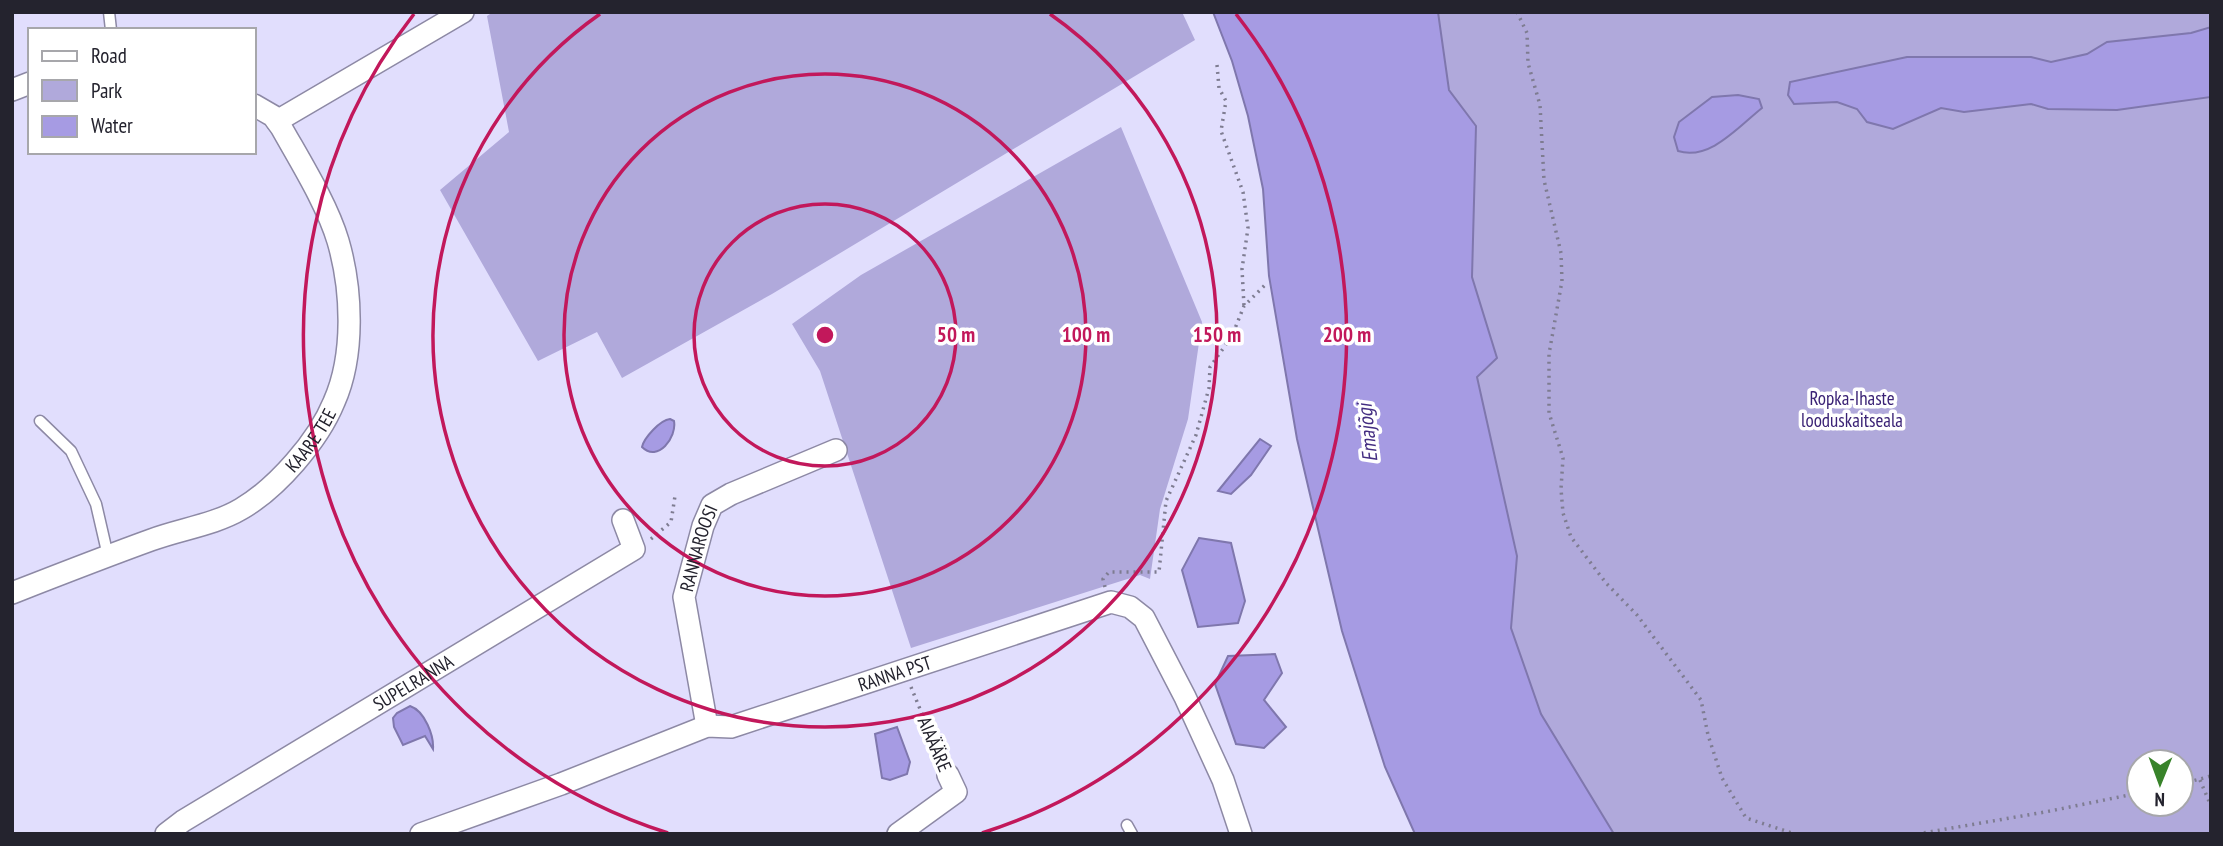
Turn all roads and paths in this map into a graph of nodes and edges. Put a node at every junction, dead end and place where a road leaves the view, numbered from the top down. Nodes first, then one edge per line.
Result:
1 (463, 12) edge
2 (1517, 12) edge
3 (1217, 65) dead end
4 (256, 106) edge
5 (277, 121) junction
6 (1265, 285) dead end
7 (1244, 306) junction
8 (40, 421) dead end
9 (836, 450) dead end
10 (675, 496) dead end
11 (623, 520) dead end
12 (634, 549) junction
13 (108, 556) junction
14 (1106, 592) dead end
15 (12, 593) edge
16 (903, 669) junction
17 (707, 726) junction
18 (948, 775) joint
19 (2211, 776) edge
20 (2200, 780) junction
21 (2195, 781) edge
22 (2125, 796) edge
23 (2211, 806) edge
24 (166, 834) edge
25 (421, 834) edge
26 (898, 834) edge
27 (1241, 834) edge
28 (1795, 834) edge
29 (1917, 834) edge

1 - 5 street
2 - 28 path
3 - 7 path
4 - 5 street, KAARE TEE
5 - 13 street, KAARE TEE
6 - 7 path
7 - 14 path
8 - 13 lane
9 - 17 street, RANNAROOSI
10 - 12 path
11 - 12 street
12 - 24 street, SUPELRANNA
13 - 15 street, KAARE TEE
16 - 17 street, RANNA PST
16 - 18 path, AIAÄÄRE
16 - 27 street, RANNA PST
17 - 25 street, RANNA PST
18 - 26 street, AIAÄÄRE
19 - 20 path
20 - 21 path
20 - 23 path
22 - 29 path

